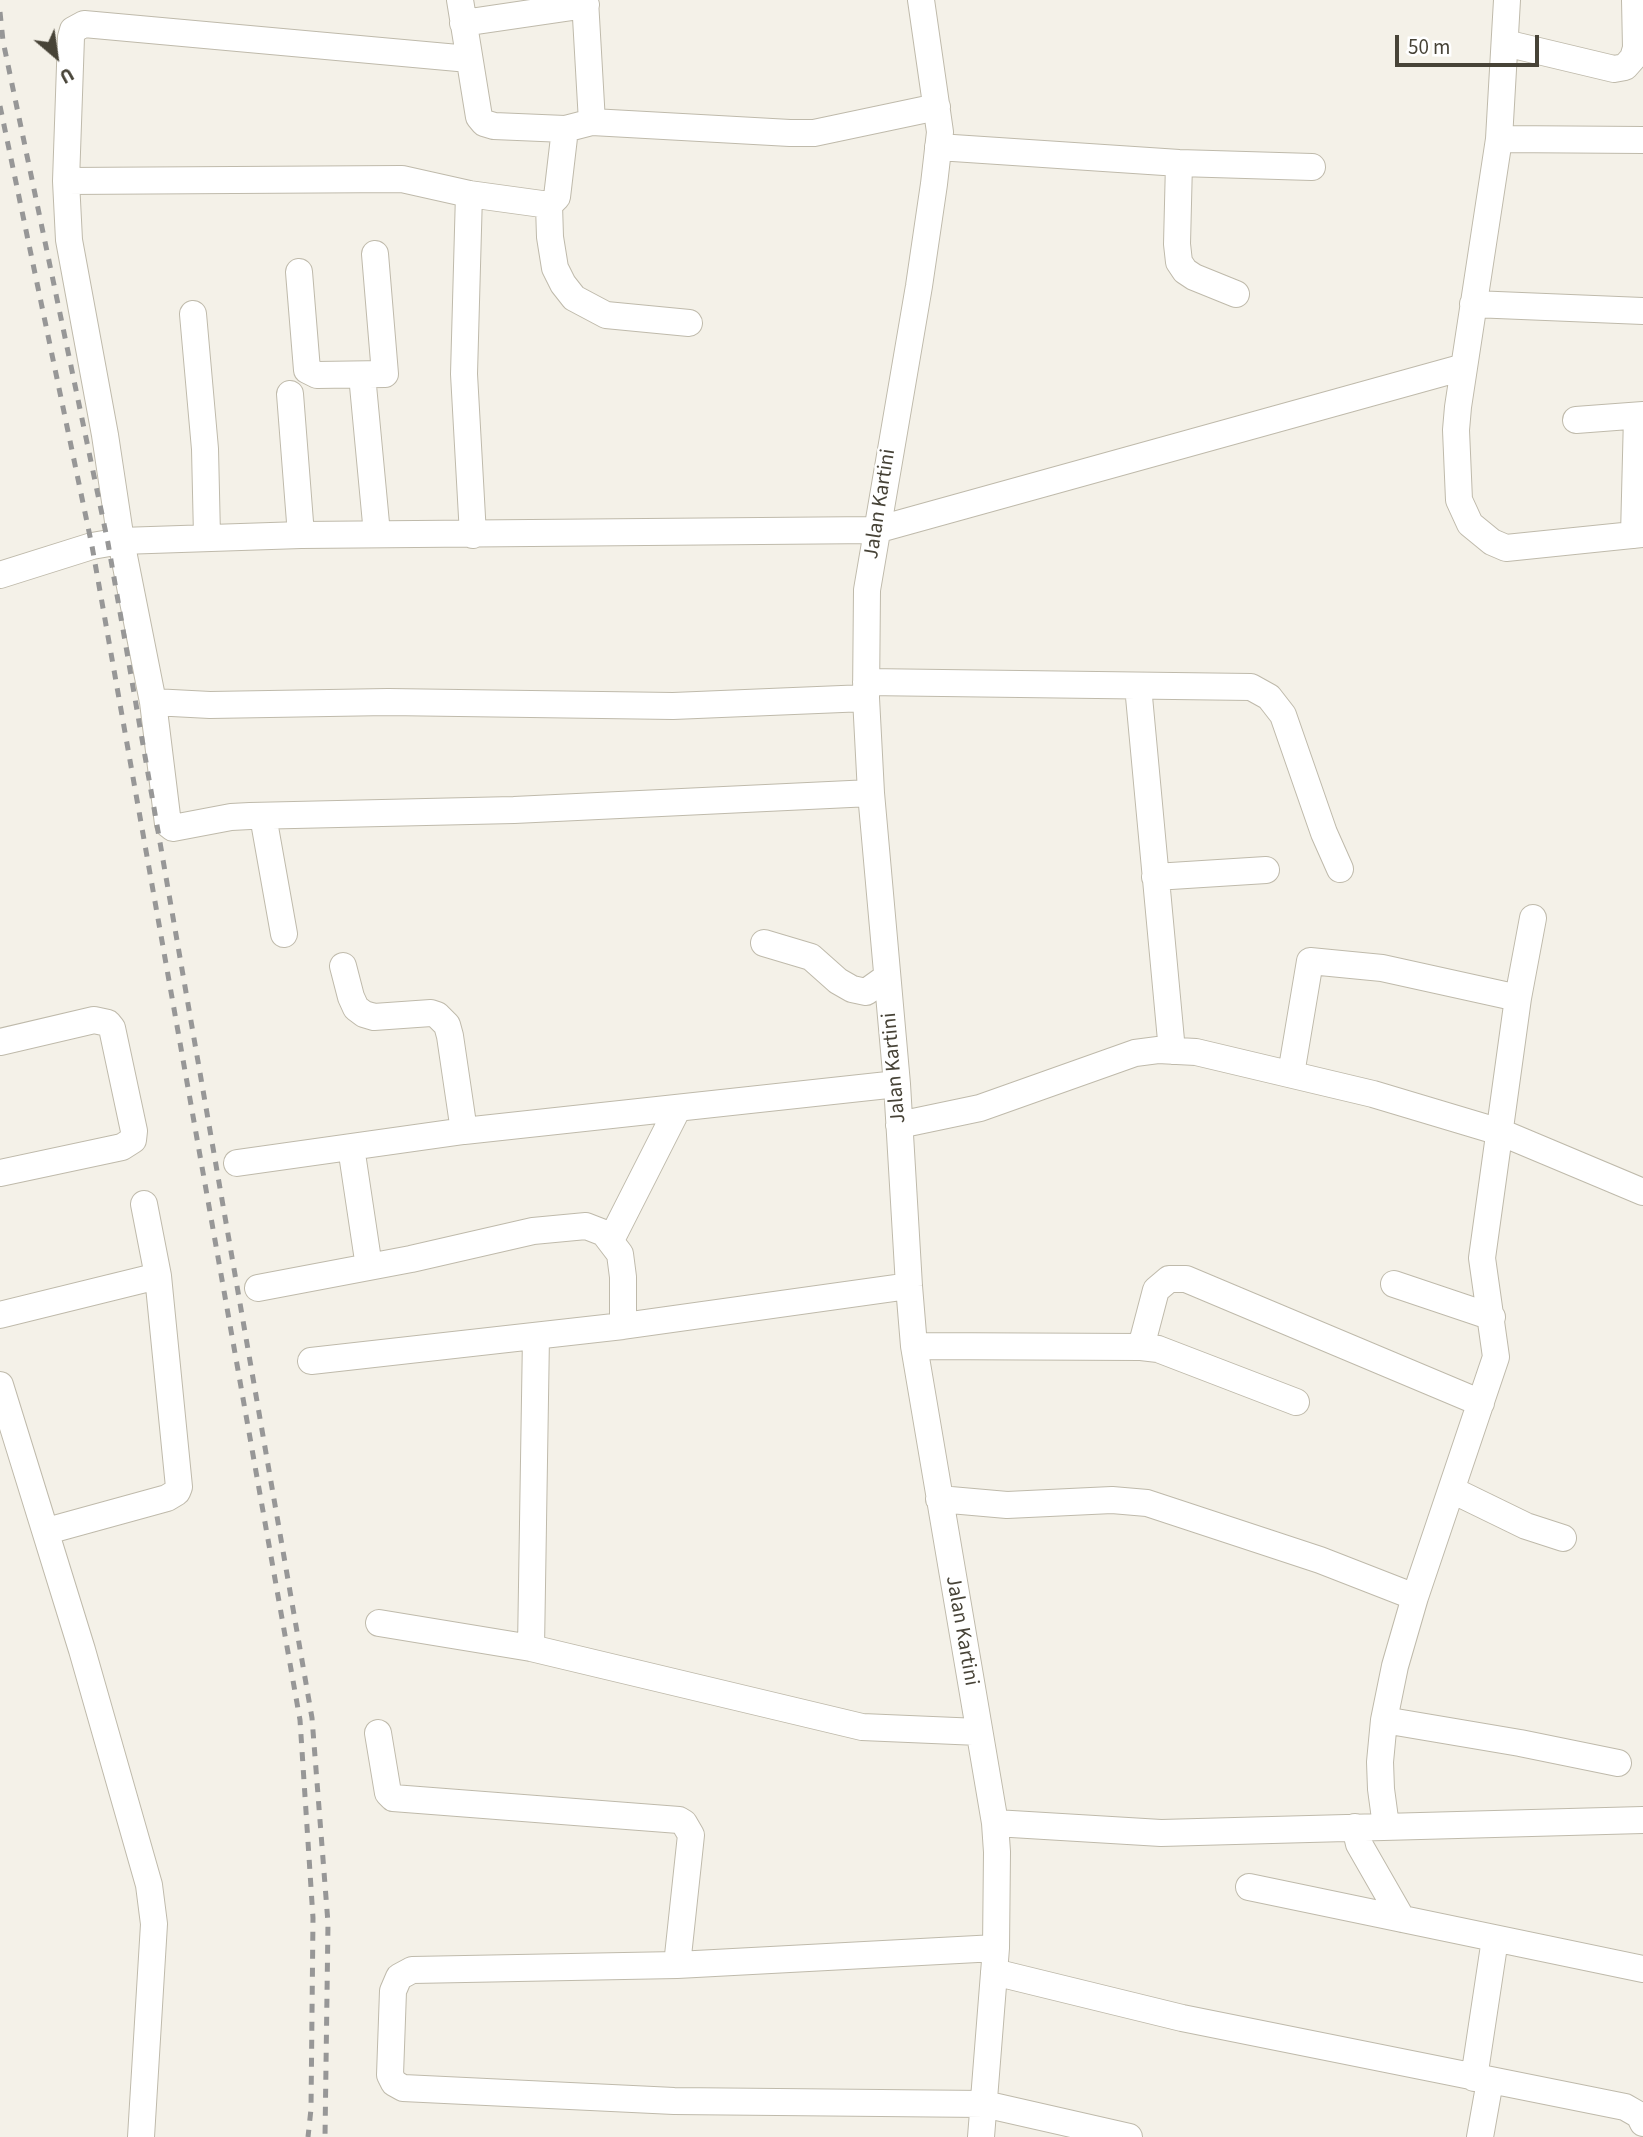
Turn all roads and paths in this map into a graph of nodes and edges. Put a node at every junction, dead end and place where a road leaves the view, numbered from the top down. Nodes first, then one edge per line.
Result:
1 (921, 0) edge
2 (1507, 0) edge
3 (1635, 0) edge
4 (585, 3) edge
5 (462, 11) edge
6 (1506, 43) junction
7 (469, 59) junction
8 (937, 107) junction
9 (592, 122) junction
10 (565, 129) junction
11 (1499, 139) junction
12 (1643, 140) edge
13 (938, 147) junction
14 (1179, 163) junction
15 (1312, 167) dead end
16 (66, 181) junction
17 (469, 194) junction
18 (549, 205) junction
19 (375, 254) dead end
20 (299, 272) dead end
21 (1236, 294) dead end
22 (1473, 304) junction
23 (1643, 311) edge
24 (193, 314) dead end
25 (690, 323) dead end
26 (1464, 367) junction
27 (362, 375) junction
28 (290, 394) dead end
29 (1640, 416) edge
30 (1576, 420) dead end
31 (876, 530) junction
32 (377, 534) junction
33 (301, 535) junction
34 (473, 535) junction
35 (1639, 535) edge
36 (207, 537) junction
37 (121, 541) junction
38 (0, 575) edge
39 (1138, 686) junction
40 (866, 690) junction
41 (153, 702) junction
42 (870, 793) junction
43 (263, 816) junction
44 (1340, 869) dead end
45 (1266, 870) dead end
46 (1155, 877) junction
47 (1533, 918) dead end
48 (284, 934) dead end
49 (764, 943) dead end
50 (343, 966) dead end
51 (887, 978) junction
52 (1518, 998) junction
53 (0, 1042) edge
54 (1172, 1051) junction
55 (1291, 1074) junction
56 (897, 1084) junction
57 (678, 1108) junction
58 (900, 1125) junction
59 (464, 1131) junction
60 (1500, 1132) junction
61 (351, 1147) junction
62 (237, 1163) dead end
63 (0, 1173) edge
64 (1643, 1192) edge
65 (144, 1204) dead end
66 (611, 1240) junction
67 (369, 1267) junction
68 (159, 1276) junction
69 (1395, 1284) dead end
70 (909, 1286) junction
71 (258, 1288) dead end
72 (0, 1315) edge
73 (1492, 1317) junction
74 (623, 1326) junction
75 (536, 1336) junction
76 (914, 1346) junction
77 (1141, 1347) junction
78 (312, 1361) dead end
79 (0, 1385) edge
80 (1296, 1402) dead end
81 (1481, 1403) junction
82 (1451, 1490) junction
83 (939, 1499) junction
84 (47, 1531) junction
85 (1563, 1538) dead end
86 (1415, 1597) junction
87 (379, 1623) dead end
88 (531, 1648) junction
89 (1384, 1720) junction
90 (979, 1732) junction
91 (377, 1733) dead end
92 (1618, 1763) dead end
93 (1643, 1820) edge
94 (995, 1823) junction
95 (1386, 1826) junction
96 (1354, 1827) junction
97 (1249, 1887) dead end
98 (1402, 1919) junction
99 (1496, 1939) junction
100 (995, 1960) junction
101 (677, 1965) junction
102 (1643, 1969) edge
103 (1482, 2080) junction
104 (984, 2104) junction
105 (1642, 2125) edge
106 (141, 2137) edge
107 (981, 2137) edge
108 (1129, 2137) edge
109 (1480, 2137) edge

1 - 8 street, Jalan Kartini
2 - 6 street
3 - 6 street
4 - 5 street
4 - 9 street
5 - 7 street
6 - 11 street
7 - 10 street
7 - 16 street
8 - 9 street
8 - 13 street, Jalan Kartini
9 - 10 street
10 - 18 street
11 - 12 street
11 - 22 street
13 - 14 street
13 - 31 street, Jalan Kartini
14 - 15 street
14 - 21 street
16 - 17 street
16 - 37 street
17 - 18 street
17 - 34 street
18 - 25 street
19 - 27 street
20 - 27 street
22 - 23 street
22 - 26 street
24 - 36 street
26 - 31 street
26 - 35 street
27 - 32 street
28 - 33 street
29 - 30 street
29 - 35 street
31 - 34 street
31 - 40 street, Jalan Kartini
32 - 33 street
32 - 34 street
33 - 36 street
36 - 37 street
37 - 38 street
37 - 41 street
39 - 40 street
39 - 44 street
39 - 46 street
40 - 41 street
40 - 42 street, Jalan Kartini
41 - 43 street
42 - 43 street
42 - 51 street, Jalan Kartini
43 - 48 street
45 - 46 street
46 - 54 street
47 - 52 street
49 - 51 street
50 - 59 street
51 - 56 street, Jalan Kartini
52 - 55 street
52 - 60 street
53 - 63 street
54 - 55 street
54 - 58 street
55 - 60 street
56 - 57 street
56 - 58 street, Jalan Kartini
57 - 59 street
57 - 66 street
58 - 70 street, Jalan Kartini
59 - 61 street
60 - 64 street
60 - 73 street
61 - 62 street
61 - 67 street
65 - 68 street
66 - 67 street
66 - 74 street
67 - 71 street
68 - 72 street
68 - 84 street
69 - 73 street
70 - 74 street
70 - 76 street, Jalan Kartini
73 - 81 street
74 - 75 street
75 - 78 street
75 - 88 street
76 - 77 street
76 - 83 street, Jalan Kartini
77 - 80 street
77 - 81 street
79 - 84 street
81 - 82 street
82 - 85 street
82 - 86 street
83 - 86 street
83 - 90 street, Jalan Kartini
84 - 106 street
86 - 89 street
87 - 88 street
88 - 90 street
89 - 92 street
89 - 95 street
90 - 94 street, Jalan Kartini
91 - 101 street
93 - 95 street
94 - 96 street
94 - 100 street, Jalan Kartini
95 - 96 street
96 - 98 street
97 - 98 street
98 - 99 street
99 - 102 street
99 - 103 street
100 - 101 street
100 - 103 street
100 - 104 street, Jalan Kartini
101 - 104 street
103 - 105 street
103 - 109 street
104 - 107 street, Jalan Kartini
104 - 108 street

